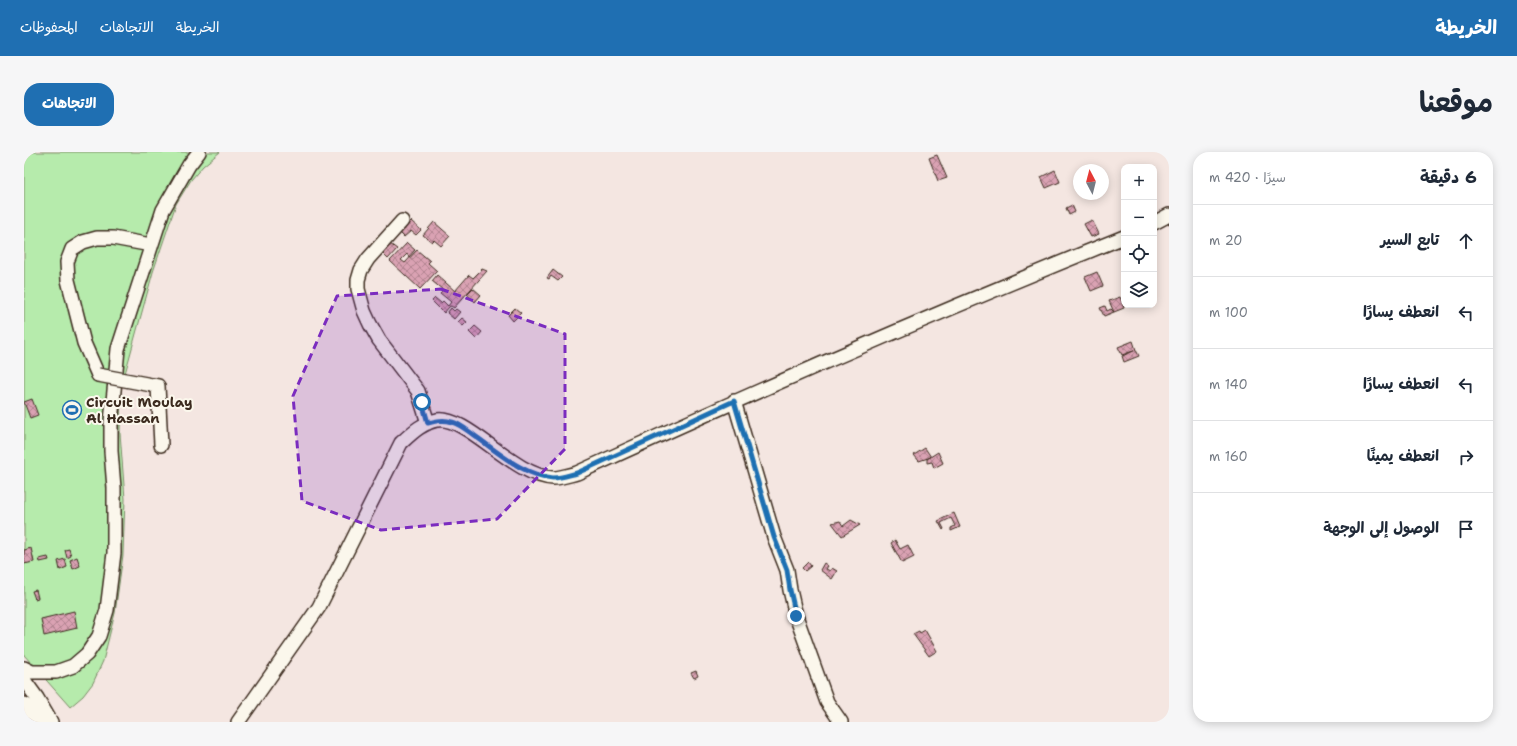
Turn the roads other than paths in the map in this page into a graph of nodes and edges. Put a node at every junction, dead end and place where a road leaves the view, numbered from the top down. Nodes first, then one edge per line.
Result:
1 (199, 152) edge
2 (1169, 215) edge
3 (402, 221) dead end
4 (1157, 221) edge
5 (1121, 238) edge
6 (151, 245) junction
7 (734, 401) junction
8 (428, 423) junction
9 (161, 445) dead end
10 (24, 668) edge
11 (24, 680) edge
12 (24, 706) edge
13 (42, 719) edge
14 (238, 722) edge
15 (841, 722) edge

1 - 6 street
2 - 4 street
3 - 8 street
5 - 7 street
6 - 9 street, bridge
6 - 10 street
7 - 8 street
7 - 15 street
8 - 14 street
11 - 13 street
12 - 13 main road

